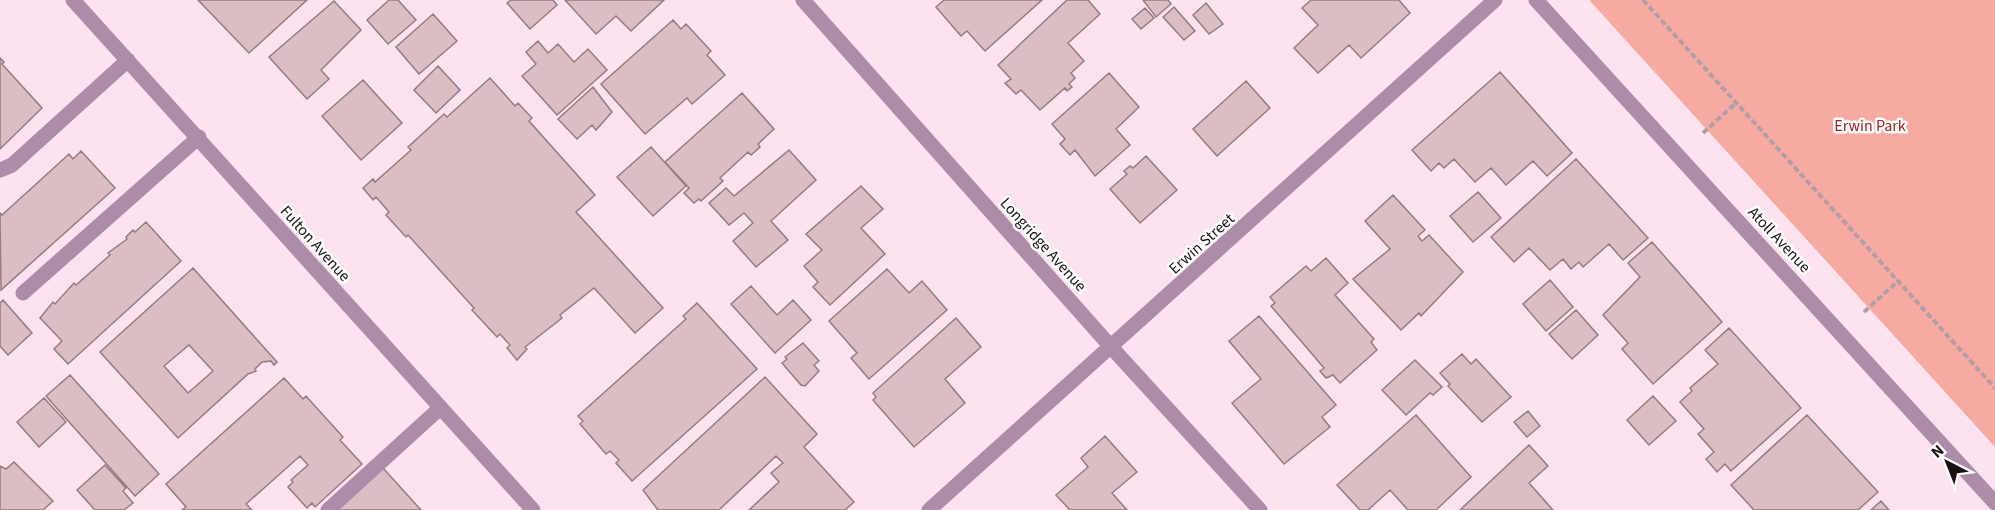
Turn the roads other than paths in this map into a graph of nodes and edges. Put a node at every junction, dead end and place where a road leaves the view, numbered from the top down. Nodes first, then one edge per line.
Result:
1 (73, 0) edge
2 (803, 0) edge
3 (1495, 0) edge
4 (1536, 0) edge
5 (128, 60) junction
6 (199, 137) junction
7 (0, 170) edge
8 (23, 293) dead end
9 (1112, 348) junction
10 (439, 409) junction
11 (1995, 503) edge
12 (328, 510) edge
13 (533, 510) edge
14 (929, 510) edge
15 (1260, 510) edge

1 - 5 street, Fulton Avenue
2 - 9 street, Longridge Avenue
3 - 9 street, Erwin Street
4 - 11 street, Atoll Avenue
5 - 6 street, Fulton Avenue
5 - 7 street
6 - 8 street
6 - 10 street, Fulton Avenue
9 - 14 street, Erwin Street
9 - 15 street, Longridge Avenue
10 - 12 street
10 - 13 street, Fulton Avenue

